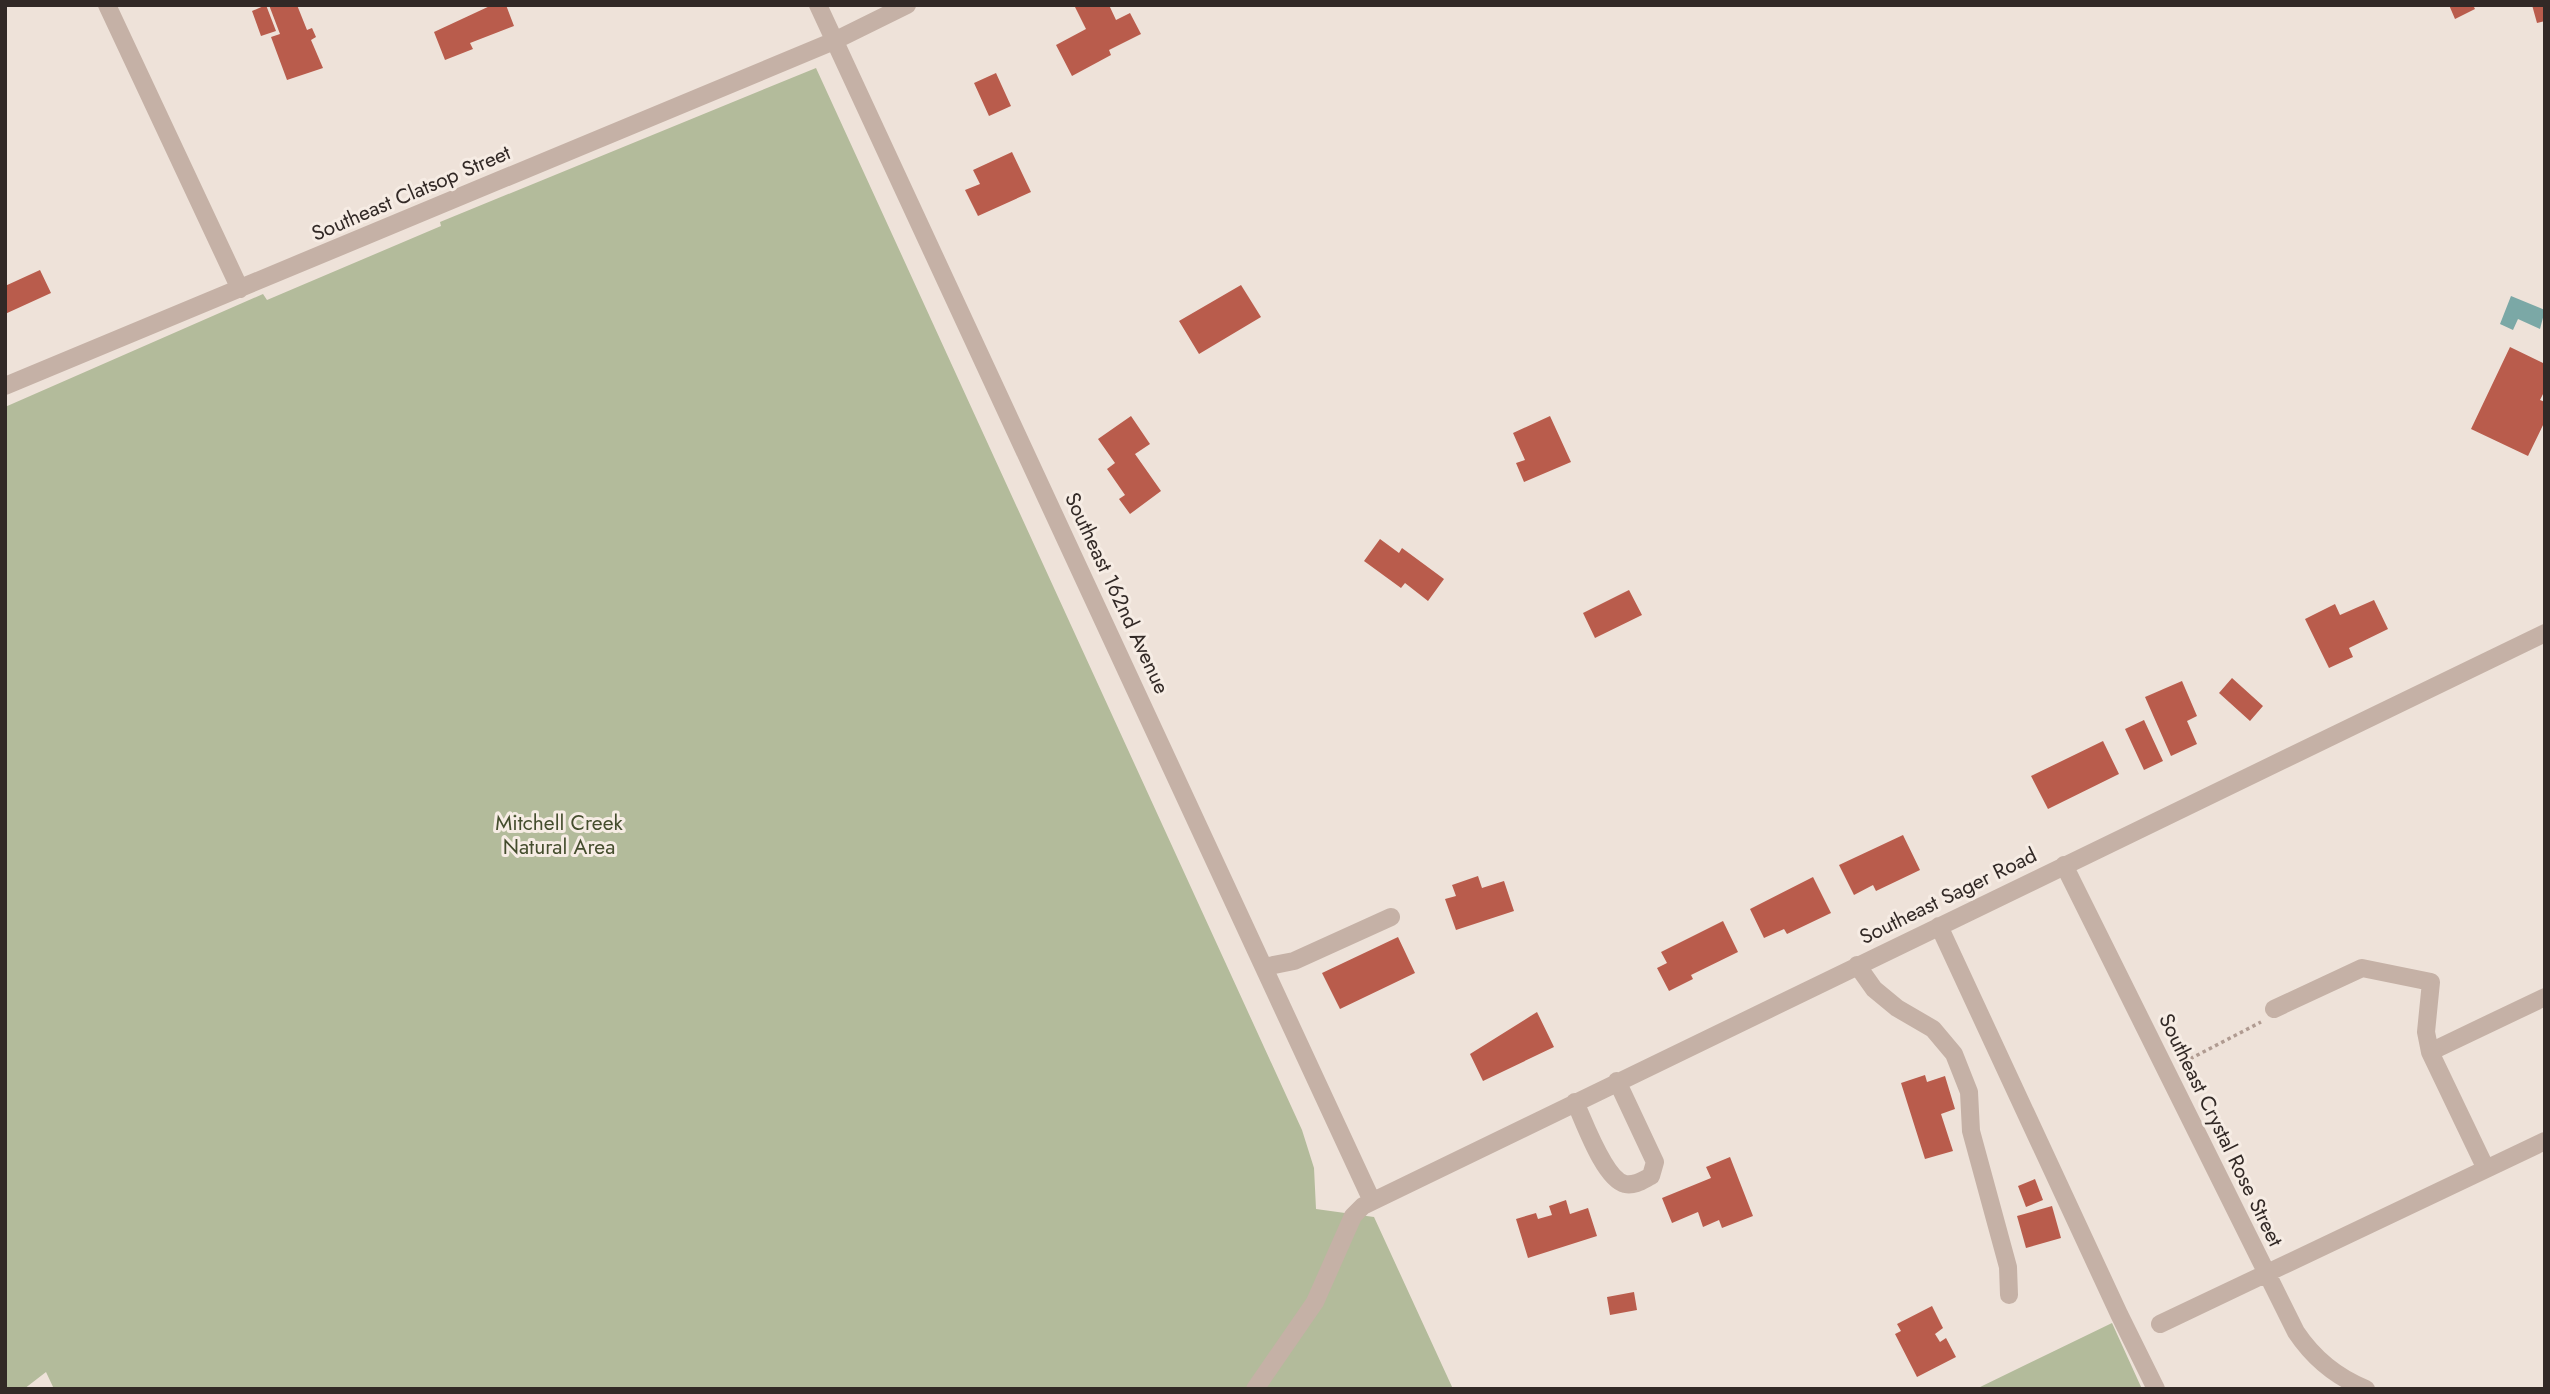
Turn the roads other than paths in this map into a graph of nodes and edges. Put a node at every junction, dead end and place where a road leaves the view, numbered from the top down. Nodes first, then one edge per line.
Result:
1 (107, 5) edge
2 (818, 5) edge
3 (906, 5) edge
4 (834, 41) junction
5 (240, 289) junction
6 (5, 386) edge
7 (2545, 632) edge
8 (2064, 865) junction
9 (1391, 918) dead end
10 (1939, 926) junction
11 (1857, 965) junction
12 (1264, 967) junction
13 (2545, 997) edge
14 (2274, 1009) road end
15 (2430, 1052) junction
16 (1617, 1082) junction
17 (1575, 1102) junction
18 (2545, 1141) edge
19 (2486, 1169) junction
20 (1372, 1201) junction
21 (2266, 1273) junction
22 (2008, 1295) dead end
23 (2160, 1324) dead end
24 (1255, 1389) edge
25 (2156, 1389) edge
26 (2366, 1389) edge

1 - 5 street
2 - 4 street, Southeast 162nd Avenue
3 - 4 street, Southeast Clatsop Street
4 - 5 street, Southeast Clatsop Street
4 - 12 street, Southeast 162nd Avenue
5 - 6 street, Southeast Clatsop Street
7 - 8 street, Southeast Sager Road
8 - 10 street, Southeast Sager Road
8 - 21 street, Southeast Crystal Rose Street
9 - 12 street
10 - 11 street, Southeast Sager Road
10 - 25 street
11 - 16 street, Southeast Sager Road
11 - 22 street
12 - 20 street, Southeast 162nd Avenue
13 - 15 street
14 - 15 street
15 - 19 street
16 - 17 street, Southeast Sager Road
16 - 17 street
17 - 20 street, Southeast Sager Road
18 - 19 street
19 - 21 street
20 - 24 street
21 - 23 street
21 - 26 street, Southeast Crystal Rose Street

